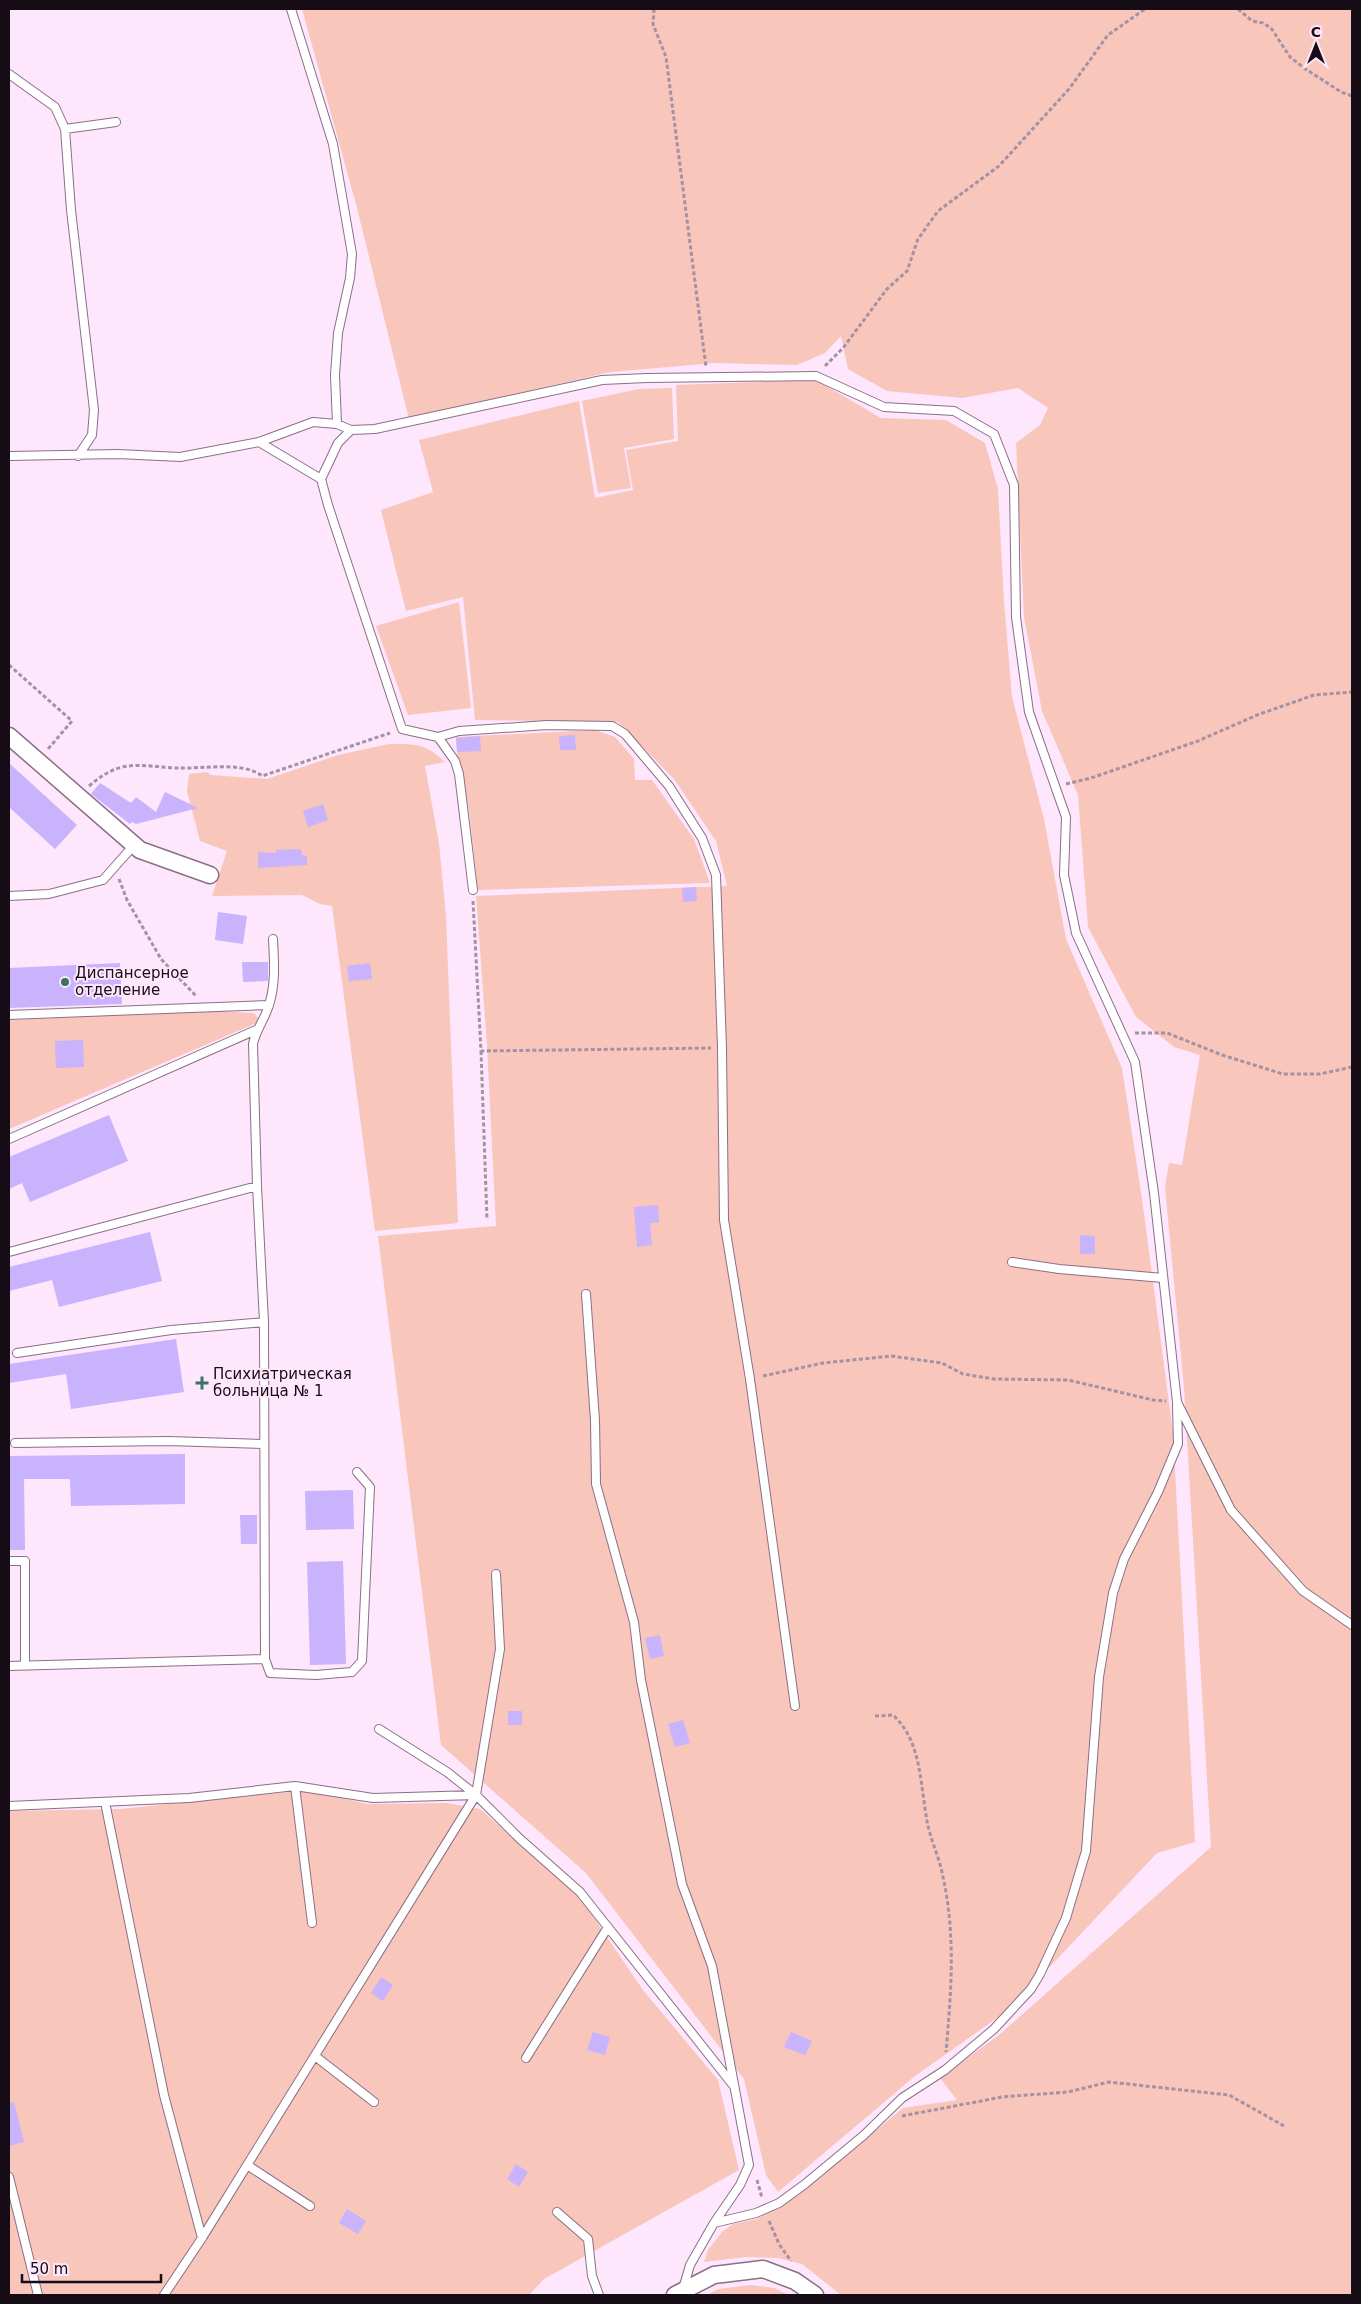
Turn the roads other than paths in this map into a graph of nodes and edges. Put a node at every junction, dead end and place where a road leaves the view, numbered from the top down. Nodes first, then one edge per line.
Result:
1 (291, 9) edge
2 (9, 74) edge
3 (116, 122) dead end
4 (65, 129) junction
5 (337, 424) junction
6 (351, 430) junction
7 (259, 442) junction
8 (9, 456) edge
9 (78, 456) junction
10 (321, 479) junction
11 (9, 736) edge
12 (438, 737) junction
13 (134, 845) junction
14 (210, 874) dead end
15 (473, 890) road end
16 (9, 896) edge
17 (273, 939) dead end
18 (269, 1005) junction
19 (9, 1015) edge
20 (256, 1030) junction
21 (9, 1139) edge
22 (257, 1186) junction
23 (9, 1252) edge
24 (1012, 1262) dead end
25 (1163, 1278) junction
26 (586, 1294) dead end
27 (264, 1322) junction
28 (17, 1353) dead end
29 (1177, 1402) junction
30 (15, 1443) dead end
31 (264, 1444) junction
32 (357, 1472) dead end
33 (9, 1561) edge
34 (496, 1574) dead end
35 (1352, 1625) edge
36 (265, 1659) junction
37 (24, 1665) junction
38 (9, 1666) edge
39 (795, 1706) dead end
40 (379, 1729) dead end
41 (295, 1786) junction
42 (476, 1795) junction
43 (105, 1802) junction
44 (9, 1806) edge
45 (312, 1923) dead end
46 (608, 1927) junction
47 (315, 2056) junction
48 (526, 2058) dead end
49 (735, 2087) junction
50 (374, 2102) dead end
51 (247, 2165) junction
52 (9, 2177) edge
53 (310, 2206) dead end
54 (557, 2212) dead end
55 (714, 2223) junction
56 (202, 2238) junction
57 (678, 2293) edge
58 (38, 2295) edge
59 (164, 2295) edge
60 (599, 2295) edge
61 (815, 2295) edge

1 - 5 lane
2 - 4 lane
3 - 4 lane
4 - 9 lane
5 - 6 lane
5 - 7 lane
6 - 10 lane
6 - 25 lane
7 - 9 lane
7 - 10 lane
8 - 9 lane
10 - 12 lane
11 - 13 street
12 - 15 lane
12 - 39 lane
13 - 14 street
13 - 16 lane
17 - 18 lane
18 - 19 lane
18 - 20 lane
20 - 21 lane
20 - 22 lane
22 - 23 lane
22 - 27 lane
24 - 25 lane
25 - 29 lane
26 - 49 lane
27 - 28 lane
27 - 31 lane
29 - 35 lane
29 - 55 lane
30 - 31 lane
31 - 36 lane
32 - 36 lane
33 - 37 lane
34 - 42 lane
36 - 37 lane
37 - 38 lane
40 - 42 lane
41 - 42 lane
41 - 43 lane
41 - 45 lane
42 - 46 lane
42 - 47 lane
43 - 44 lane
43 - 56 lane
46 - 48 lane
46 - 49 lane
47 - 50 lane
47 - 51 lane
49 - 55 lane
51 - 53 lane
51 - 56 lane
52 - 58 lane
54 - 60 lane
55 - 57 lane
56 - 59 lane
57 - 61 street

